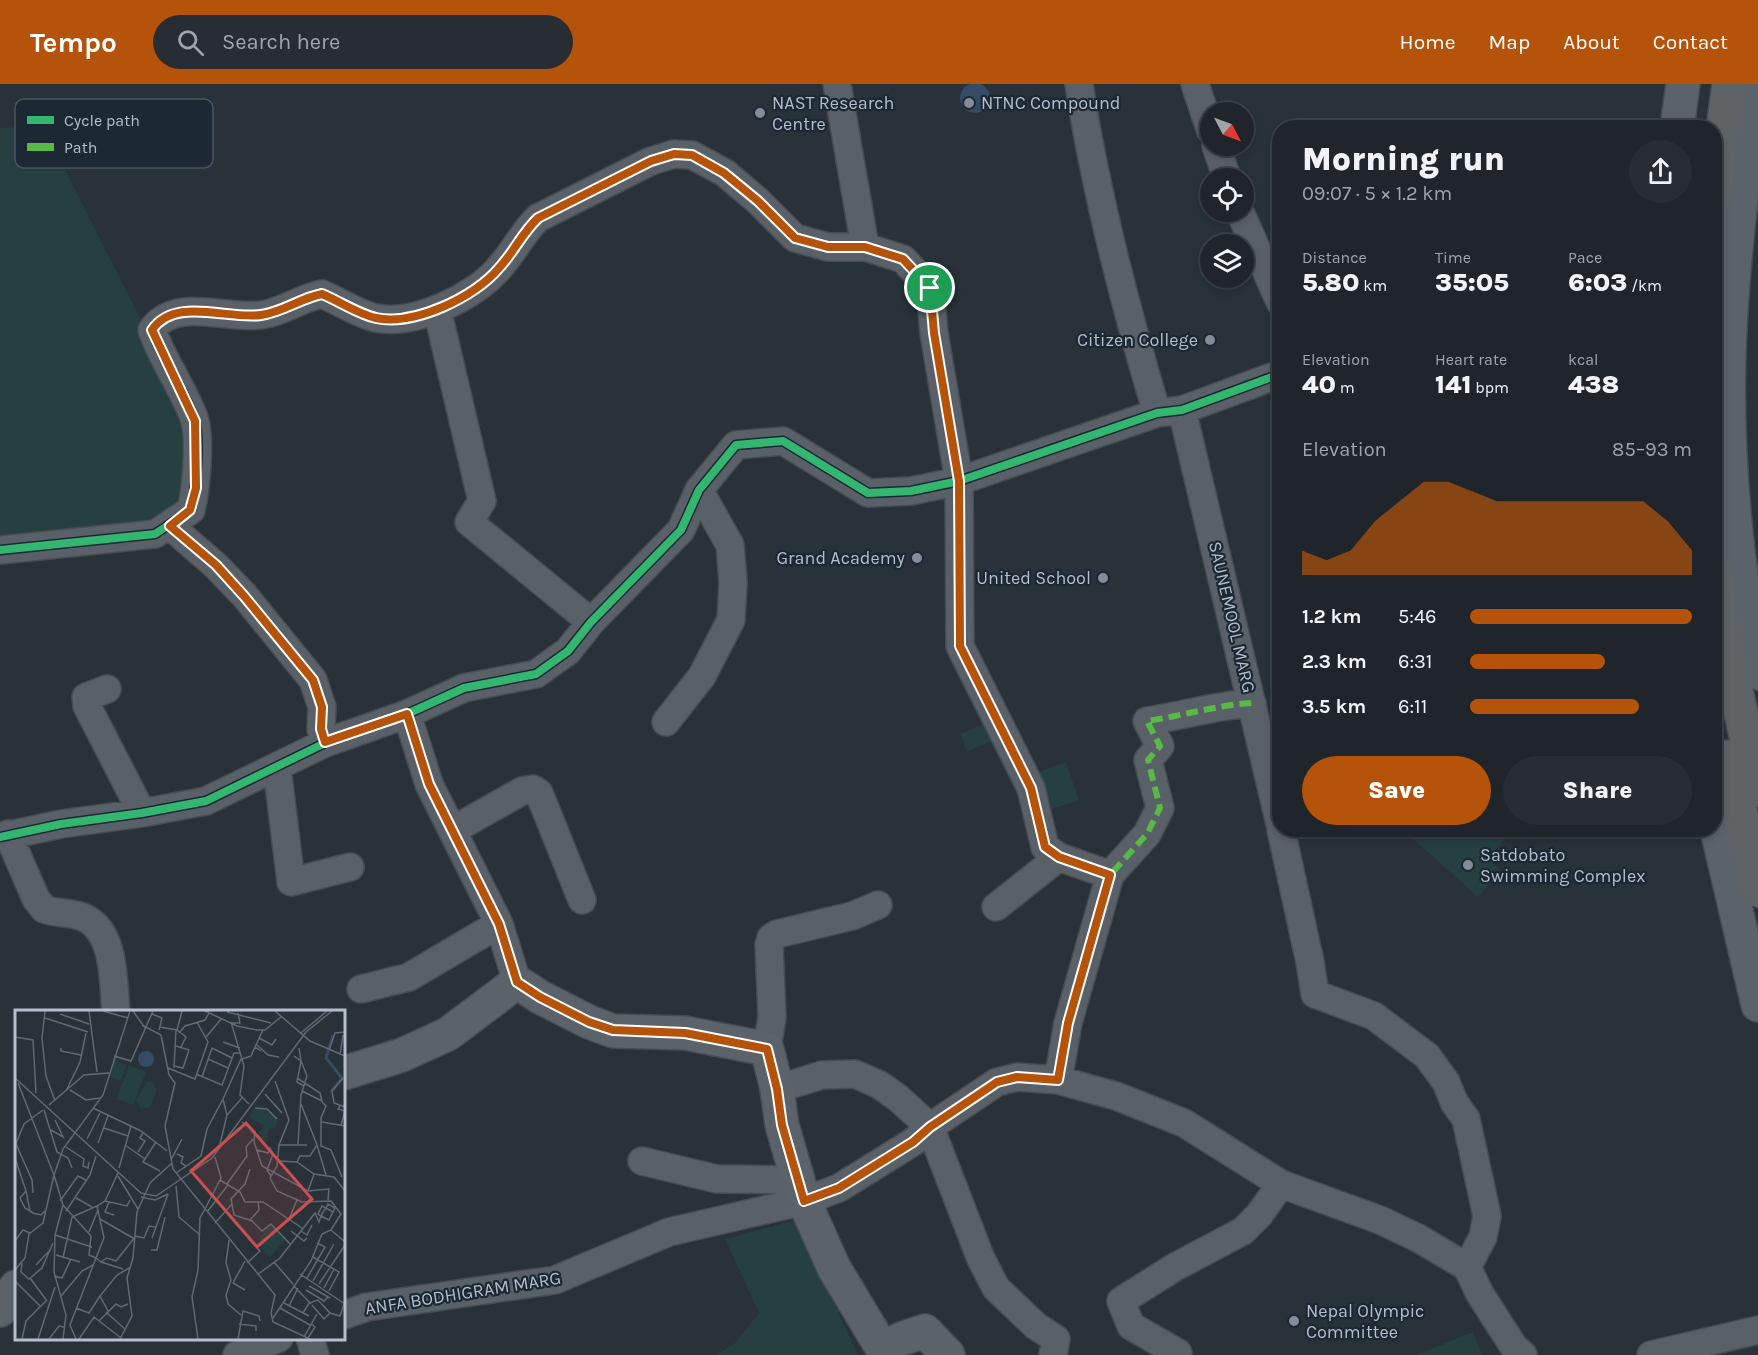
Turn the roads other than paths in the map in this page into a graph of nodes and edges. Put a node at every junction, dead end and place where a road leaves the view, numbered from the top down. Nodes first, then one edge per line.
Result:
1 (837, 84) edge
2 (1079, 84) edge
3 (1195, 84) edge
4 (1683, 84) edge
5 (1707, 84) edge
6 (1729, 84) edge
7 (1756, 84) edge
8 (1201, 102) edge
9 (1678, 120) edge
10 (1702, 120) edge
11 (1722, 137) edge
12 (1244, 222) edge
13 (865, 247) junction
14 (1272, 284) edge
15 (437, 309) junction
16 (1272, 377) edge
17 (1170, 411) junction
18 (959, 481) junction
19 (699, 490) junction
20 (170, 526) junction
21 (0, 550) edge
22 (1722, 615) edge
23 (591, 622) junction
24 (1758, 673) edge
25 (107, 689) dead end
26 (1252, 703) junction
27 (407, 714) junction
28 (666, 722) dead end
29 (1722, 730) edge
30 (325, 742) junction
31 (277, 768) junction
32 (1272, 789) edge
33 (1758, 790) edge
34 (142, 813) junction
35 (453, 830) junction
36 (4, 835) edge
37 (1283, 837) edge
38 (1719, 837) edge
39 (1059, 857) junction
40 (350, 867) dead end
41 (1110, 875) junction
42 (1758, 890) edge
43 (582, 900) dead end
44 (878, 905) dead end
45 (996, 907) dead end
46 (499, 924) junction
47 (517, 982) junction
48 (361, 989) dead end
49 (1758, 1005) edge
50 (116, 1010) edge
51 (767, 1049) junction
52 (345, 1073) edge
53 (1058, 1080) junction
54 (777, 1089) junction
55 (930, 1127) junction
56 (642, 1161) dead end
57 (1281, 1184) junction
58 (802, 1190) junction
59 (1467, 1267) junction
60 (15, 1288) edge
61 (0, 1310) edge
62 (345, 1315) edge
63 (1758, 1330) edge
64 (274, 1340) edge
65 (311, 1340) edge
66 (880, 1352) edge
67 (237, 1355) edge
68 (315, 1355) edge
69 (948, 1355) edge
70 (1053, 1355) edge
71 (1176, 1355) edge
72 (1523, 1355) edge
73 (1651, 1355) edge

1 - 13 street
2 - 17 street, SAUNEMOOL MARG
3 - 8 street
4 - 9 main road
5 - 10 highway
6 - 11 highway
7 - 24 main road
12 - 14 street
13 - 15 street
13 - 18 street
15 - 20 street
15 - 23 street
16 - 17 street
17 - 18 street
17 - 26 street, SAUNEMOOL MARG
18 - 19 street
18 - 39 street
19 - 23 street
19 - 28 street
20 - 21 street
20 - 30 street
22 - 33 highway
23 - 27 street
25 - 34 street
26 - 32 street, SAUNEMOOL MARG
26 - 41 street
27 - 30 street
27 - 35 street
29 - 42 highway
30 - 31 street
31 - 34 street
31 - 40 street
34 - 36 street
35 - 43 street
35 - 46 street
36 - 50 street
37 - 59 street
38 - 49 main road
39 - 41 street
39 - 45 street
41 - 53 street
44 - 51 street
46 - 47 street
46 - 48 street
47 - 51 main road
47 - 52 main road
51 - 54 main road
53 - 55 street, ANFA BODHIGRAM MARG
53 - 57 street, ANFA BODHIGRAM MARG
54 - 55 street
54 - 58 main road
55 - 58 street, ANFA BODHIGRAM MARG
55 - 70 street
56 - 58 street
57 - 59 street, ANFA BODHIGRAM MARG
57 - 71 street
58 - 62 street, ANFA BODHIGRAM MARG
58 - 66 main road
59 - 72 street
60 - 61 main road
63 - 73 street
64 - 67 street
65 - 68 street
66 - 69 main road

